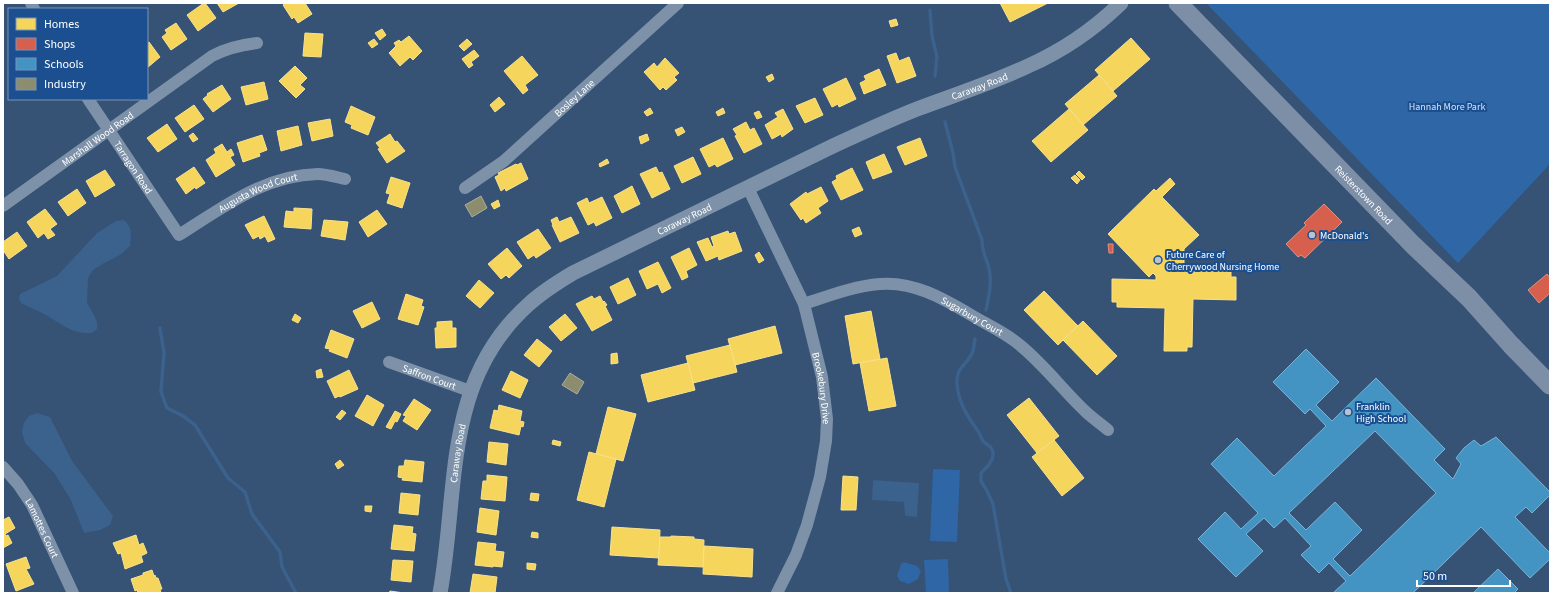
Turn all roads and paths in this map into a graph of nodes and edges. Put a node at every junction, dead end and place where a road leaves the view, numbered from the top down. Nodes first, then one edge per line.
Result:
1 (678, 3) edge
2 (1121, 3) edge
3 (1178, 3) edge
4 (257, 43) dead end
5 (89, 100) edge
6 (108, 130) junction
7 (345, 179) dead end
8 (466, 188) dead end
9 (748, 188) junction
10 (3, 206) edge
11 (178, 235) joint
12 (804, 304) junction
13 (389, 362) dead end
14 (1550, 385) edge
15 (470, 391) junction
16 (1108, 430) dead end
17 (3, 467) edge
18 (74, 593) edge
19 (440, 593) edge
20 (777, 593) edge

1 - 8 street, Bosley Lane
2 - 9 street, Caraway Road
3 - 14 main road, Reisterstown Road
4 - 6 street, Marshall Wood Road
5 - 6 street, Tarragon Road
6 - 10 street, Marshall Wood Road
6 - 11 street, Tarragon Road
7 - 11 street, Augusta Wood Court
9 - 12 street, Brookebury Drive
9 - 15 street, Caraway Road
12 - 16 street, Sugarbury Court
12 - 20 street, Brookebury Drive
13 - 15 street, Saffron Court
15 - 19 street, Caraway Road
17 - 18 street, Lamottes Court

